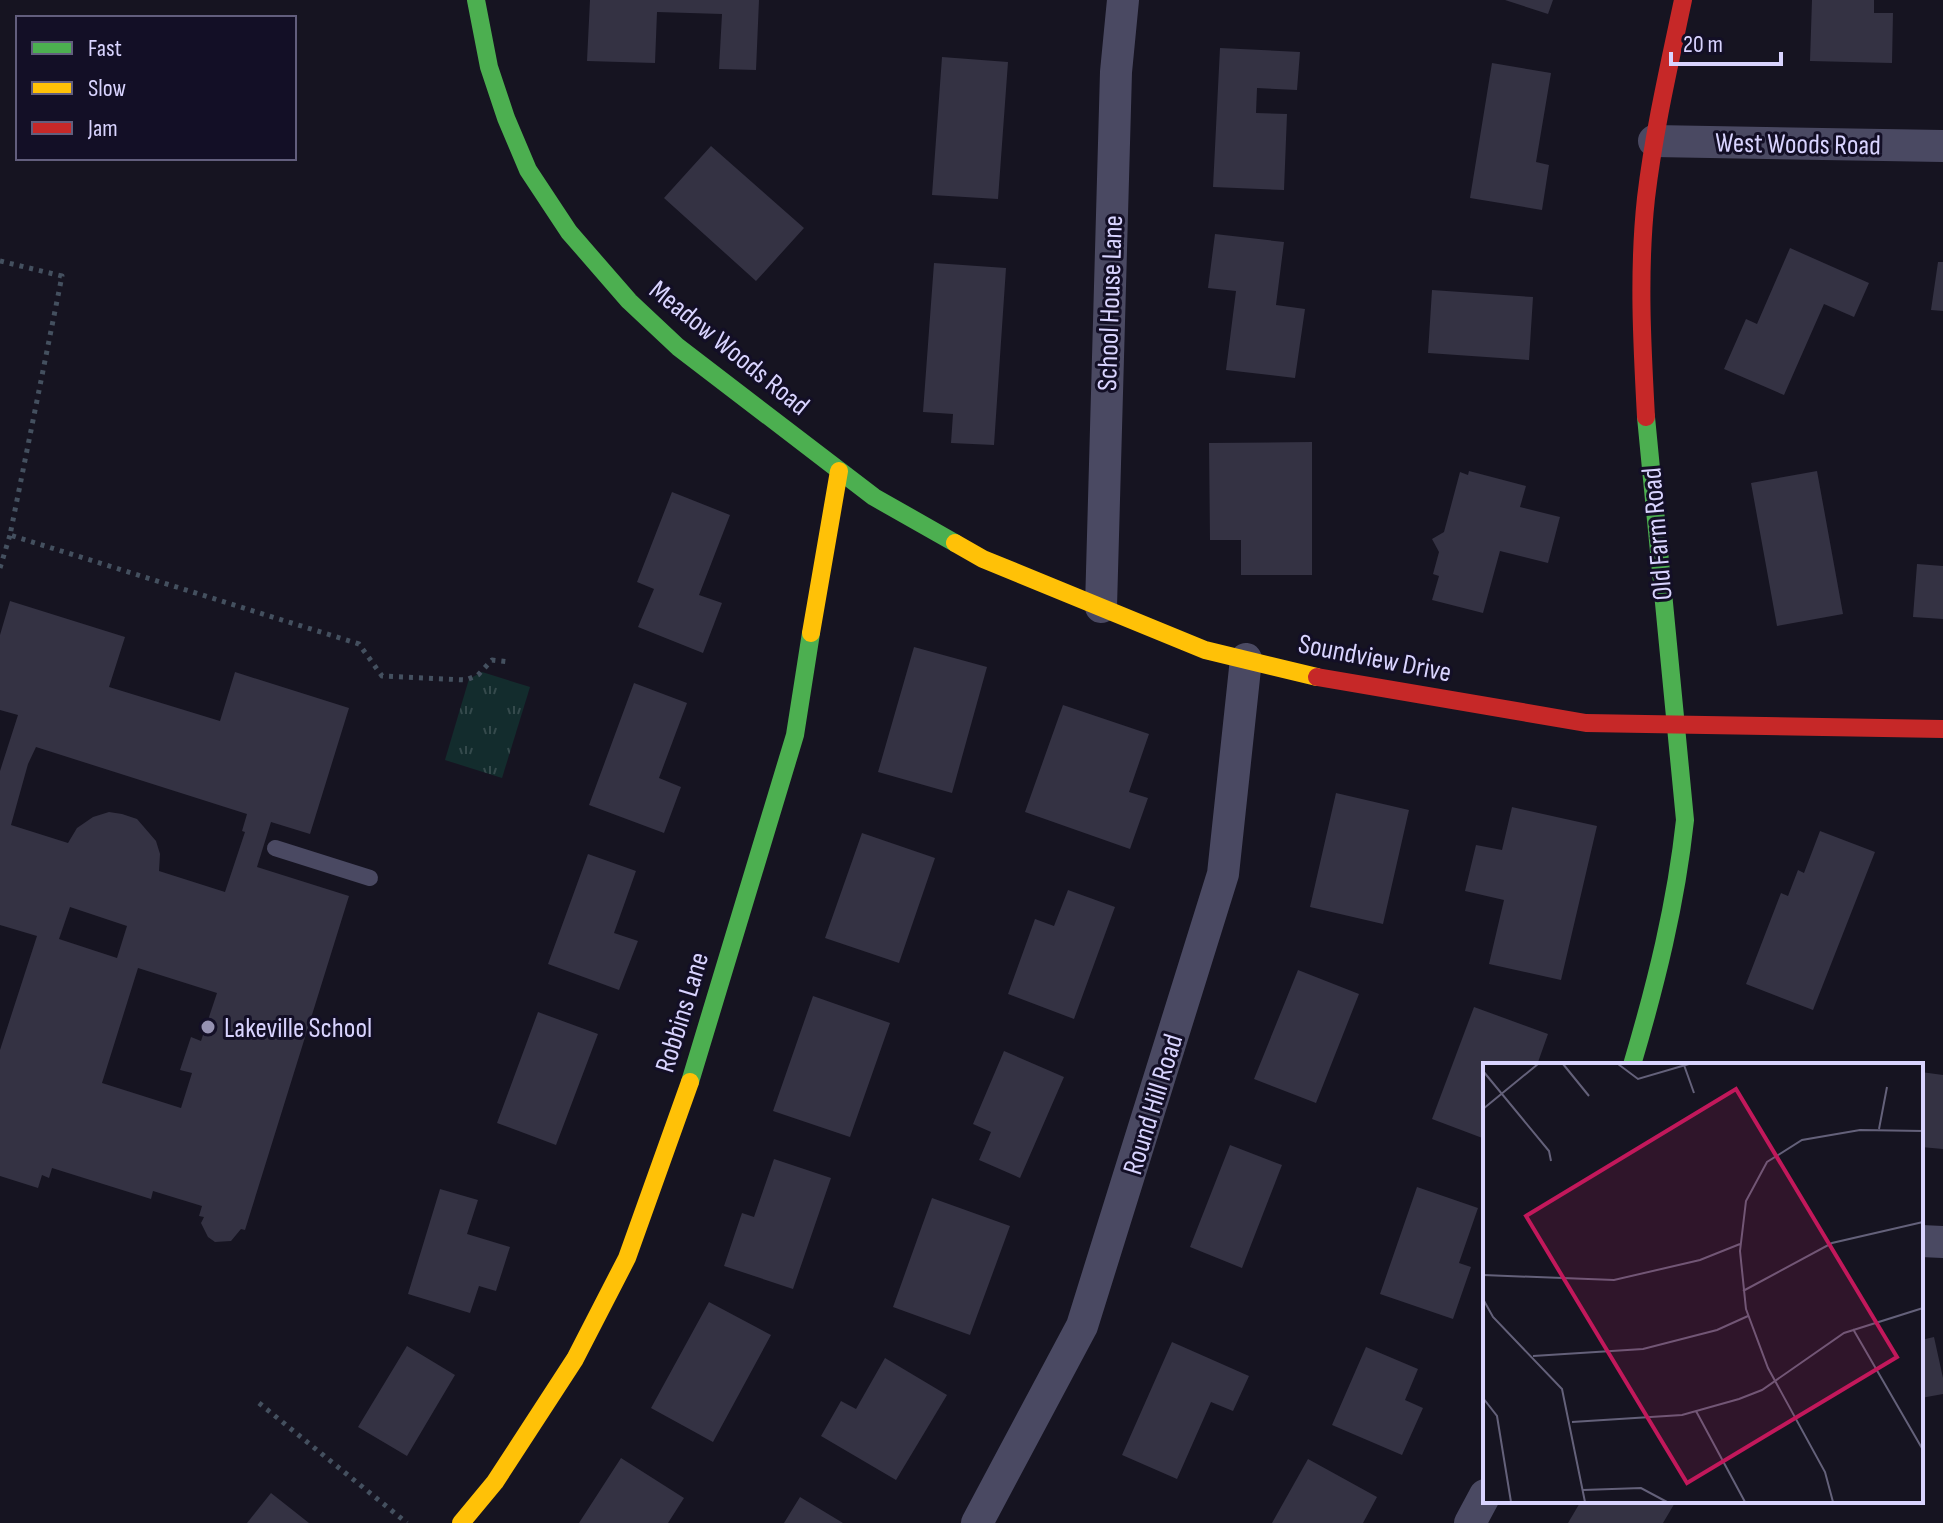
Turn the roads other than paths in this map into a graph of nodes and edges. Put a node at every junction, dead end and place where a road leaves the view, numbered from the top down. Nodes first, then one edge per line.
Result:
1 (476, 0) edge
2 (1123, 0) edge
3 (1683, 0) edge
4 (1654, 141) junction
5 (1943, 146) edge
6 (839, 471) junction
7 (1101, 607) junction
8 (1246, 659) junction
9 (1674, 724) junction
10 (1943, 729) edge
11 (275, 848) dead end
12 (370, 878) dead end
13 (1633, 1063) edge
14 (1923, 1241) edge
15 (1943, 1242) edge
16 (1483, 1499) edge
17 (461, 1523) edge
18 (977, 1523) edge
19 (1470, 1523) edge

1 - 6 street, Meadow Woods Road
2 - 7 street, School House Lane
3 - 4 street, Old Farm Road
4 - 5 street, West Woods Road
4 - 9 street, Old Farm Road
6 - 7 street, Soundview Drive
6 - 17 street, Robbins Lane
7 - 8 street, Soundview Drive
8 - 9 street, Soundview Drive
8 - 18 street, Round Hill Road
9 - 10 street, Soundview Drive
9 - 13 street, Old Farm Road
11 - 12 lane
14 - 15 street
16 - 19 street

